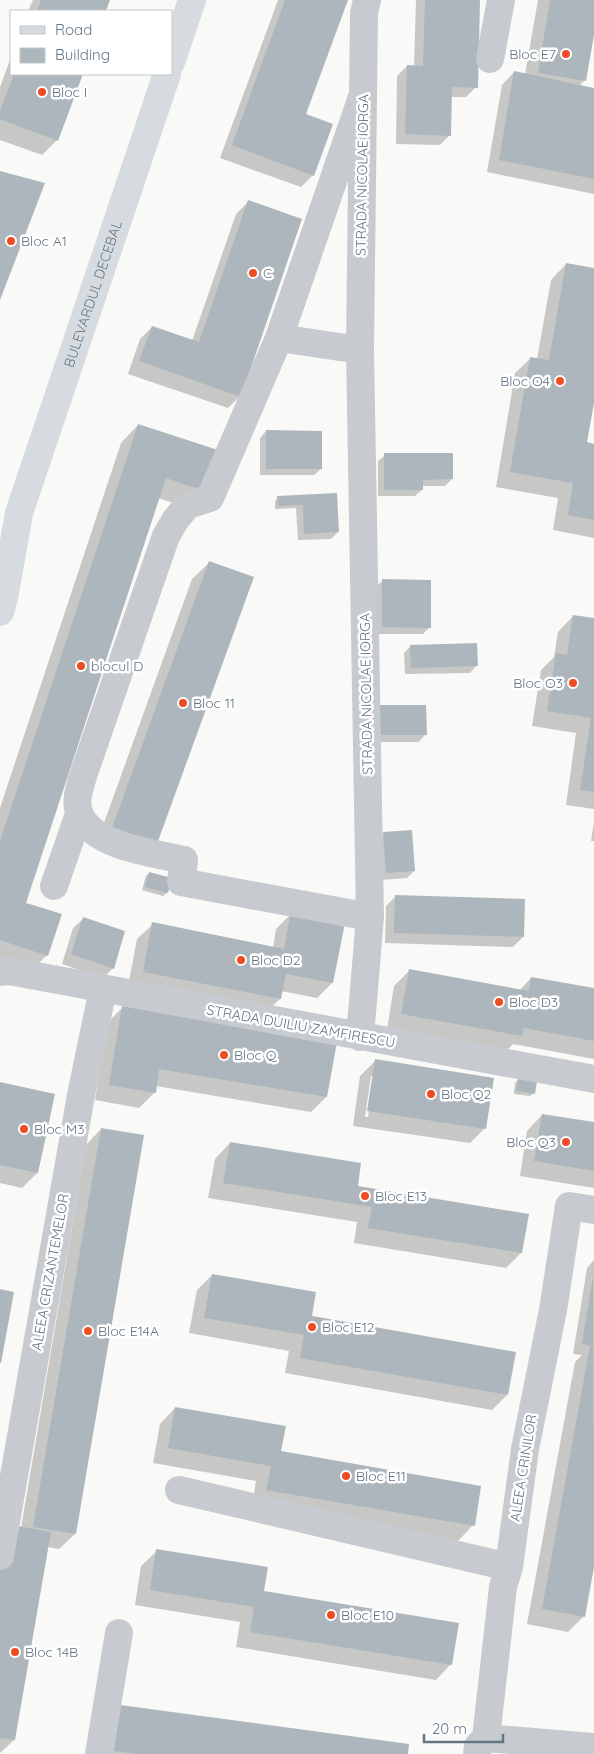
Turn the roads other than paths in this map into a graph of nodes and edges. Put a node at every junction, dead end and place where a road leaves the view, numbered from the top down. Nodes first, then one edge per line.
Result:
1 (192, 0) edge
2 (367, 0) edge
3 (501, 0) edge
4 (172, 59) edge
5 (490, 59) dead end
6 (167, 75) edge
7 (363, 94) junction
8 (279, 338) junction
9 (360, 350) junction
10 (18, 513) junction
11 (0, 548) edge
12 (0, 612) edge
13 (80, 814) junction
14 (54, 886) dead end
15 (370, 917) junction
16 (3, 970) edge
17 (103, 989) junction
18 (360, 1037) junction
19 (594, 1079) edge
20 (594, 1210) edge
21 (179, 1490) dead end
22 (0, 1556) edge
23 (508, 1567) junction
24 (119, 1633) dead end
25 (481, 1746) edge
26 (594, 1747) edge
27 (99, 1754) edge

1 - 4 main road
2 - 7 street, STRADA NICOLAE IORGA
3 - 5 street
6 - 10 main road, BULEVARDUL DECEBAL
7 - 8 street
7 - 9 street, STRADA NICOLAE IORGA
8 - 9 street
8 - 13 street
9 - 15 street, STRADA NICOLAE IORGA
10 - 11 main road, BULEVARDUL DECEBAL
10 - 12 main road, BULEVARDUL DECEBAL
13 - 14 street
13 - 15 street
15 - 18 street, STRADA NICOLAE IORGA
16 - 17 street, STRADA DUILIU ZAMFIRESCU
17 - 18 street, STRADA DUILIU ZAMFIRESCU
17 - 22 street, ALEEA CRIZANTEMELOR
18 - 19 street, STRADA DUILIU ZAMFIRESCU
20 - 23 street, ALEEA CRINILOR
21 - 23 street
23 - 25 street, ALEEA CRINILOR
24 - 27 street
25 - 26 street

